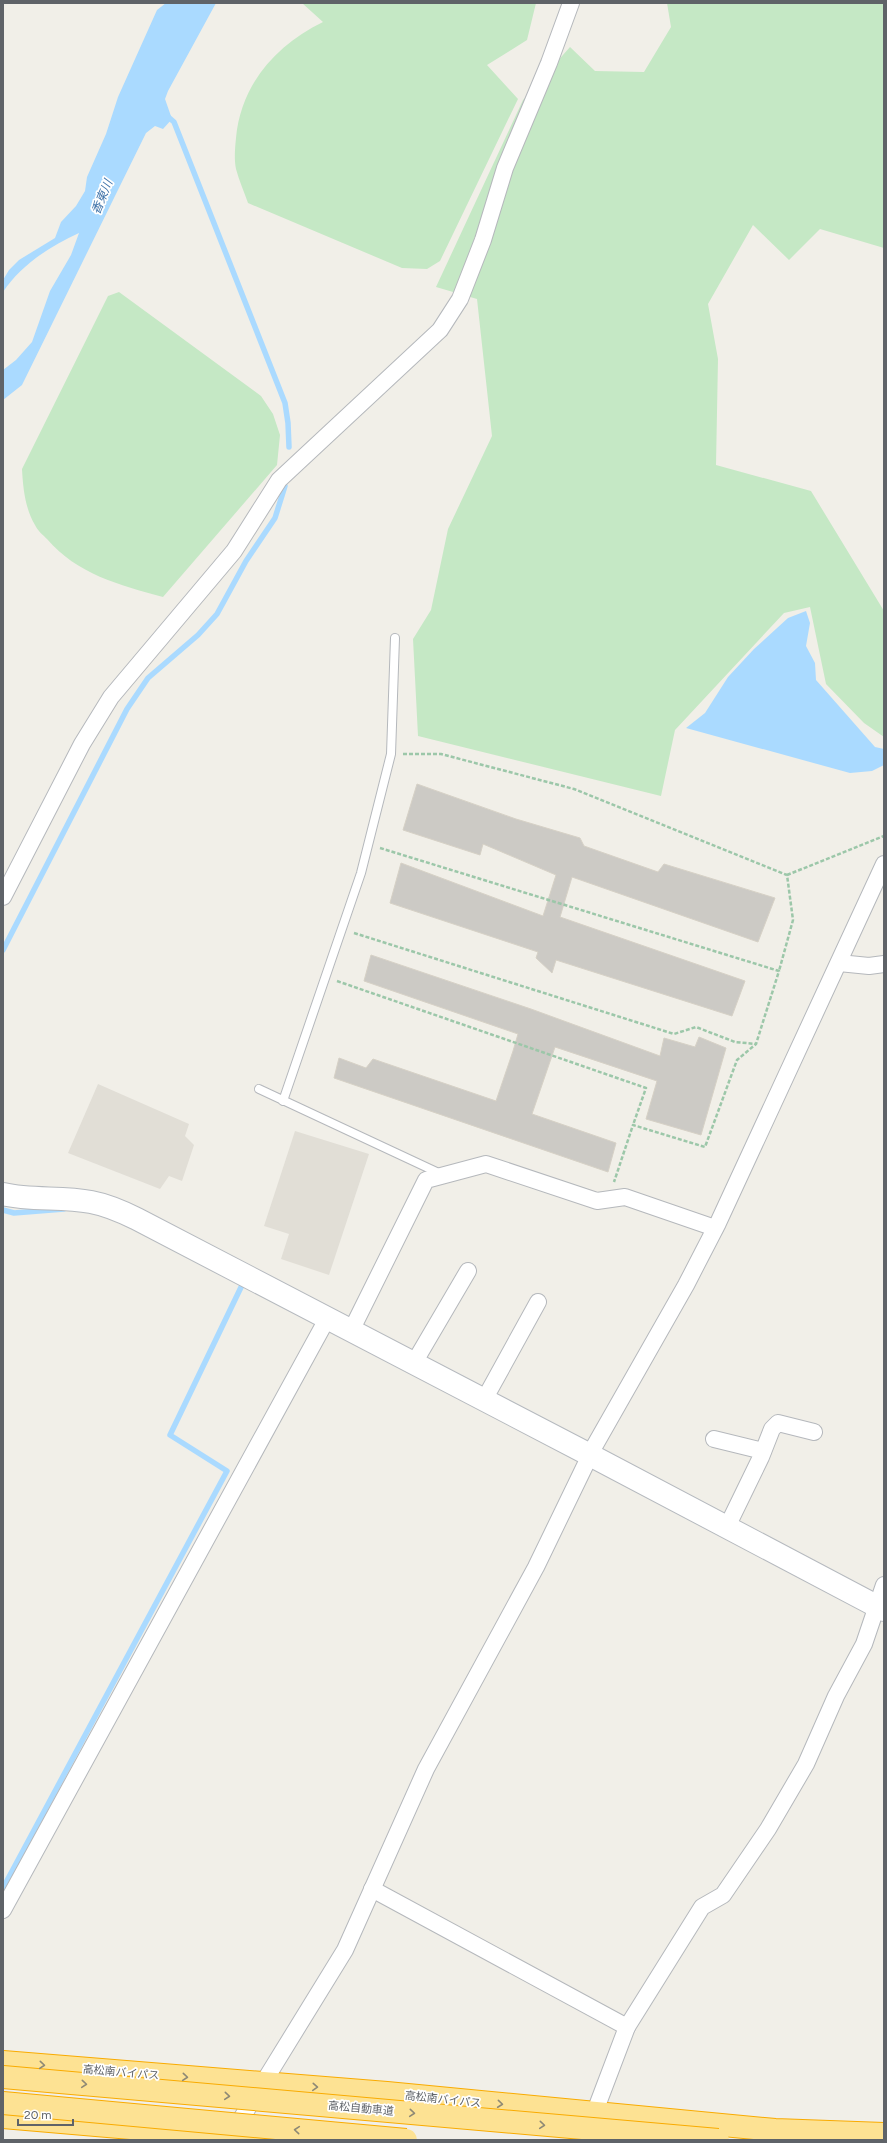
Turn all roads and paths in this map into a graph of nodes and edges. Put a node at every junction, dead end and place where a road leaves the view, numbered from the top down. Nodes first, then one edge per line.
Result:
1 (571, 3) edge
2 (395, 638) dead end
3 (391, 754) junction
4 (884, 836) edge
5 (368, 844) junction
6 (884, 864) edge
7 (787, 875) junction
8 (3, 897) edge
9 (342, 929) junction
10 (839, 963) junction
11 (884, 964) edge
12 (779, 971) junction
13 (325, 977) junction
14 (756, 1044) junction
15 (259, 1089) dead end
16 (284, 1101) junction
17 (633, 1125) junction
18 (443, 1175) junction
19 (3, 1194) edge
20 (608, 1200) junction
21 (715, 1228) junction
22 (468, 1270) dead end
23 (538, 1302) dead end
24 (327, 1319) junction
25 (351, 1331) junction
26 (414, 1363) junction
27 (484, 1400) junction
28 (814, 1432) dead end
29 (714, 1438) dead end
30 (763, 1451) junction
31 (590, 1454) junction
32 (727, 1527) junction
33 (884, 1585) edge
34 (880, 1609) edge
35 (372, 1889) junction
36 (3, 1910) edge
37 (627, 2027) junction
38 (3, 2062) edge
39 (3, 2077) edge
40 (263, 2083) junction
41 (3, 2103) edge
42 (594, 2114) junction
43 (3, 2117) edge
44 (884, 2134) edge
45 (229, 2138) edge
46 (270, 2140) edge
47 (406, 2140) edge
48 (718, 2140) edge

1 - 8 street
2 - 3 lane
3 - 5 lane
3 - 7 path
4 - 7 path
5 - 9 lane
5 - 12 path
6 - 10 street
7 - 12 path
9 - 13 lane
9 - 14 path
10 - 11 street
10 - 21 street
12 - 14 path
13 - 16 lane
13 - 17 path
14 - 17 path
15 - 16 lane
16 - 18 lane
17 - 20 path
18 - 20 street
18 - 25 street
19 - 24 street
20 - 21 street
21 - 31 street
22 - 26 street
23 - 27 street
24 - 25 street
24 - 36 street
25 - 26 street
26 - 27 street
27 - 31 street
28 - 30 street
29 - 30 street
30 - 32 street
31 - 32 street
31 - 35 street
32 - 34 street
33 - 34 street
34 - 37 street
35 - 37 street
35 - 40 street
37 - 42 street
38 -> 40 highway, 高松南バイパス
39 -> 48 highway, 高松自動車道, bridge
40 -> 42 highway, 高松南バイパス
40 - 45 street
47 -> 41 highway, bridge
42 - 44 highway, 高松南バイパス
43 - 45 highway
45 - 46 highway

